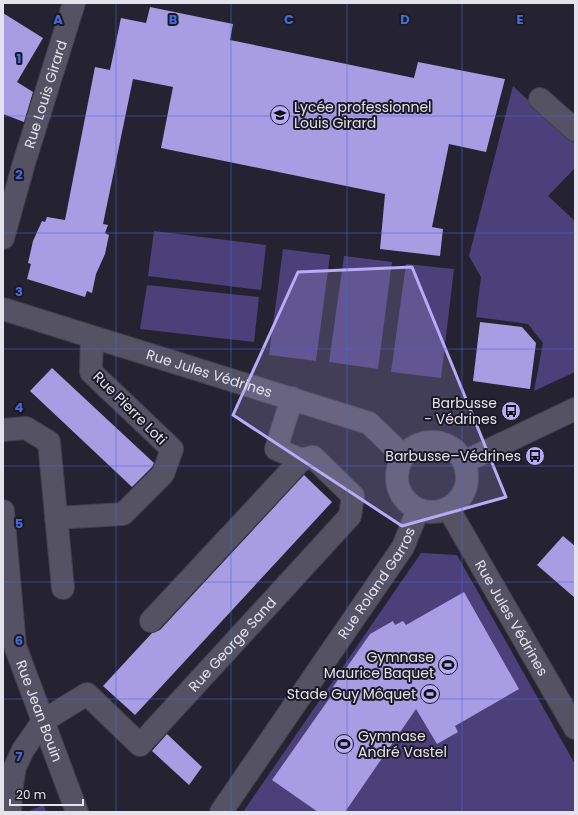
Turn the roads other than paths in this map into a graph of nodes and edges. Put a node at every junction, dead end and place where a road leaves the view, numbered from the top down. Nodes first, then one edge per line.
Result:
1 (74, 3) edge
2 (540, 99) dead end
3 (575, 130) edge
4 (3, 238) edge
5 (3, 309) edge
6 (92, 337) junction
7 (292, 398) junction
8 (575, 409) edge
9 (3, 430) edge
10 (403, 456) junction
11 (301, 460) junction
12 (464, 462) junction
13 (448, 508) junction
14 (418, 510) junction
15 (3, 512) edge
16 (56, 518) junction
17 (63, 588) dead end
18 (151, 621) dead end
19 (43, 721) junction
20 (575, 728) edge
21 (10, 812) edge
22 (77, 812) edge
23 (221, 812) edge

1 - 4 street, Rue Louis Girard
2 - 3 street
5 - 6 street, Rue Jules Védrines
6 - 7 street, Rue Jules Védrines
6 - 16 street, Rue Pierre Loti
7 - 10 street, Rue Jules Védrines
7 - 11 street, Rue George Sand
8 - 12 street
9 - 16 street
10 - 12 street
10 - 14 street
11 - 18 street
11 - 19 street, Rue George Sand
12 - 13 street
13 - 14 street
13 - 20 street, Rue Jules Védrines
14 - 23 street, Rue Roland Garros
15 - 19 street, Rue Jean Bouin
16 - 17 street
19 - 21 street
19 - 22 street, Rue Jean Bouin

